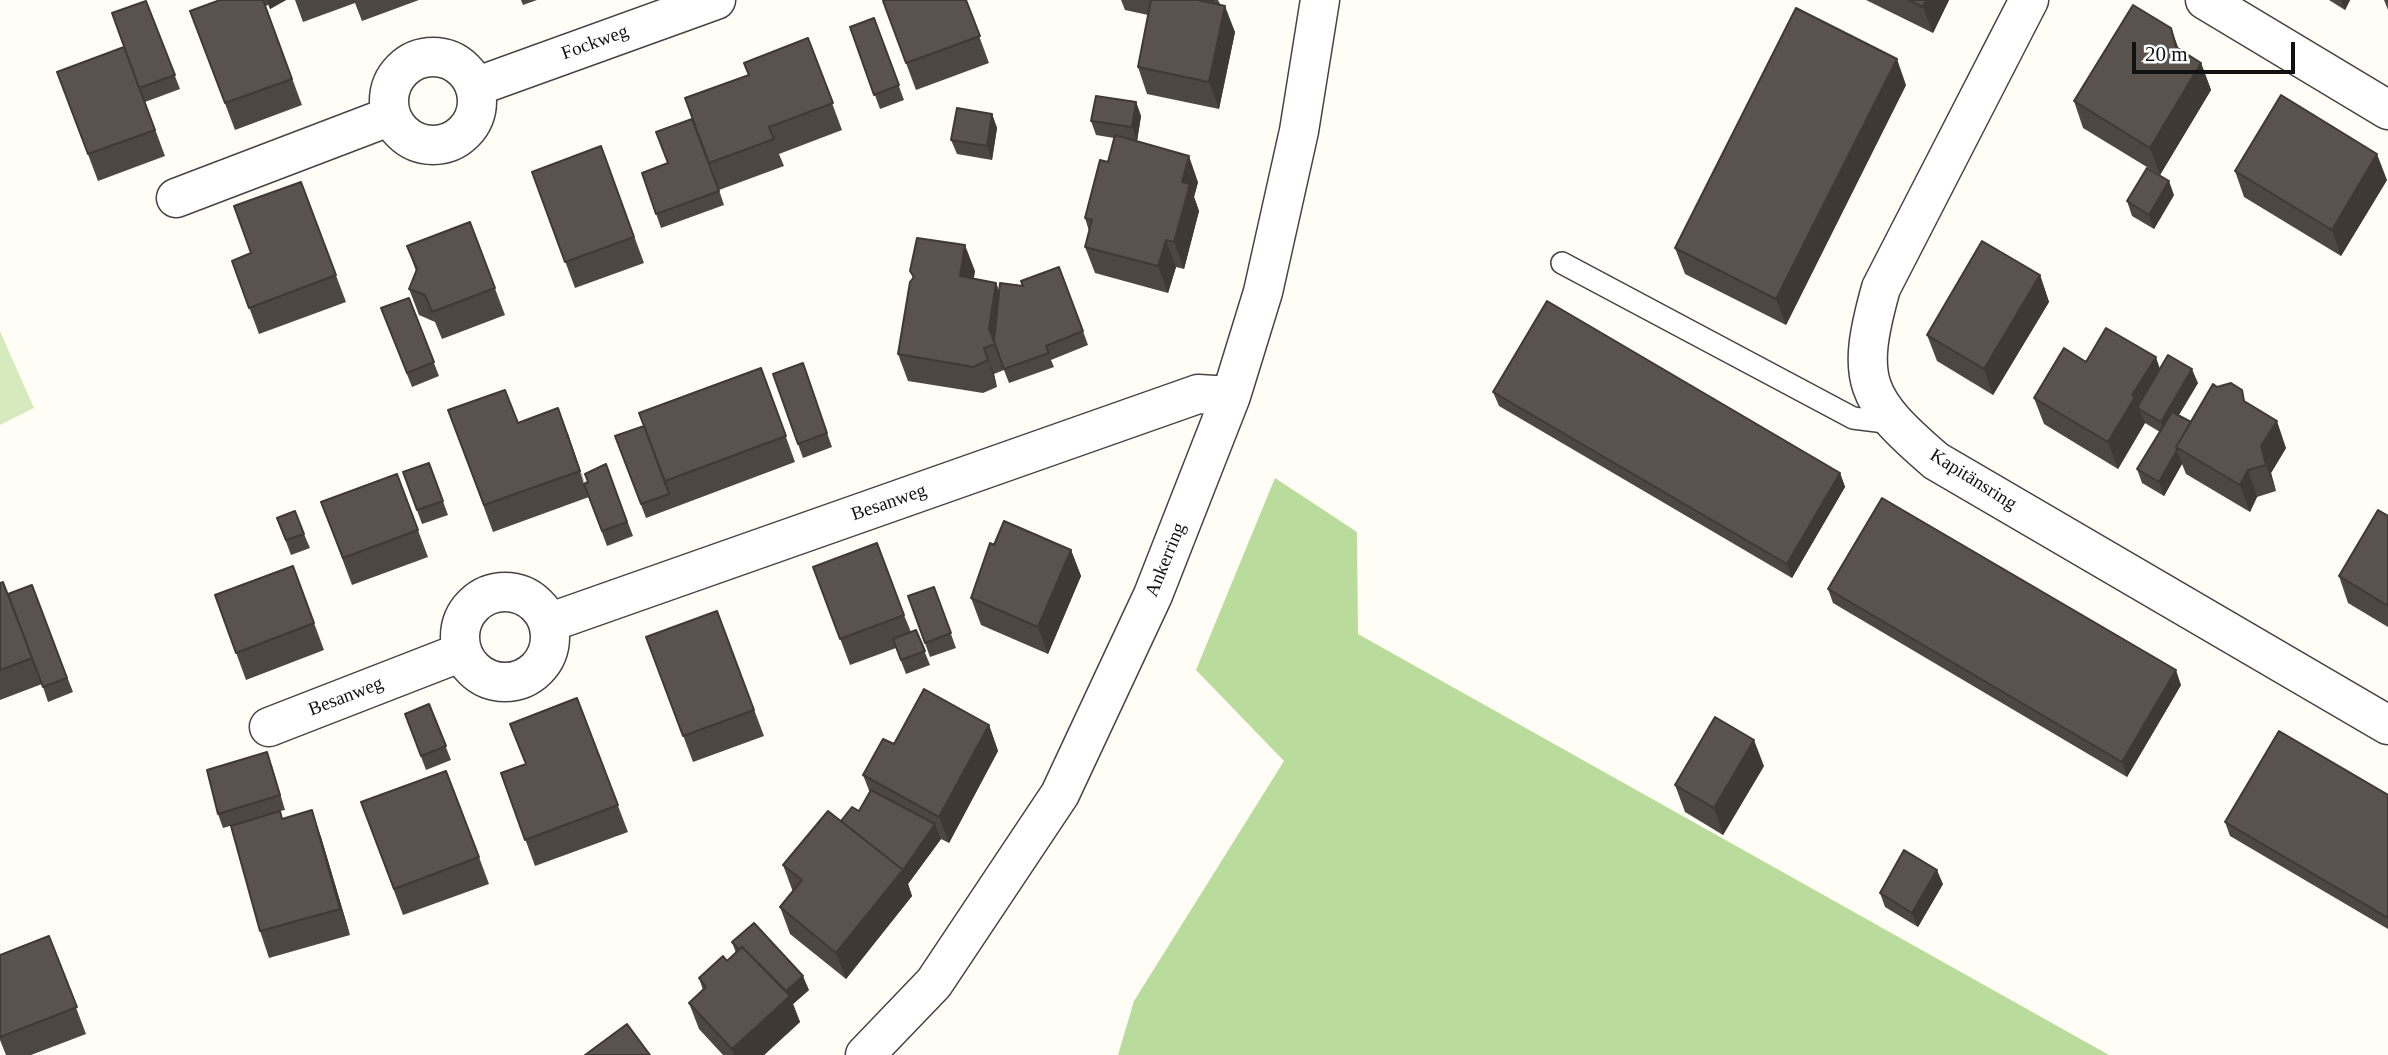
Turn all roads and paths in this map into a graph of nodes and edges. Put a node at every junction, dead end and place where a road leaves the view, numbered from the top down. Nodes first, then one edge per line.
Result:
1 (716, 0) edge
2 (1320, 0) edge
3 (2029, 0) edge
4 (2205, 0) edge
5 (475, 87) junction
6 (2388, 110) edge
7 (391, 116) junction
8 (176, 198) dead end
9 (1562, 264) dead end
10 (1231, 397) junction
11 (1893, 423) junction
12 (548, 623) junction
13 (462, 652) junction
14 (2388, 725) edge
15 (269, 727) dead end
16 (865, 1055) edge

1 - 5 street, Fockweg
2 - 10 street, Ankerring
3 - 11 street, Kapitänsring
4 - 6 street
5 - 7 street
5 - 7 street
7 - 8 street
9 - 11 lane
10 - 12 street, Besanweg
10 - 16 street, Ankerring
11 - 14 street, Kapitänsring
12 - 13 street
12 - 13 street
13 - 15 street, Besanweg

